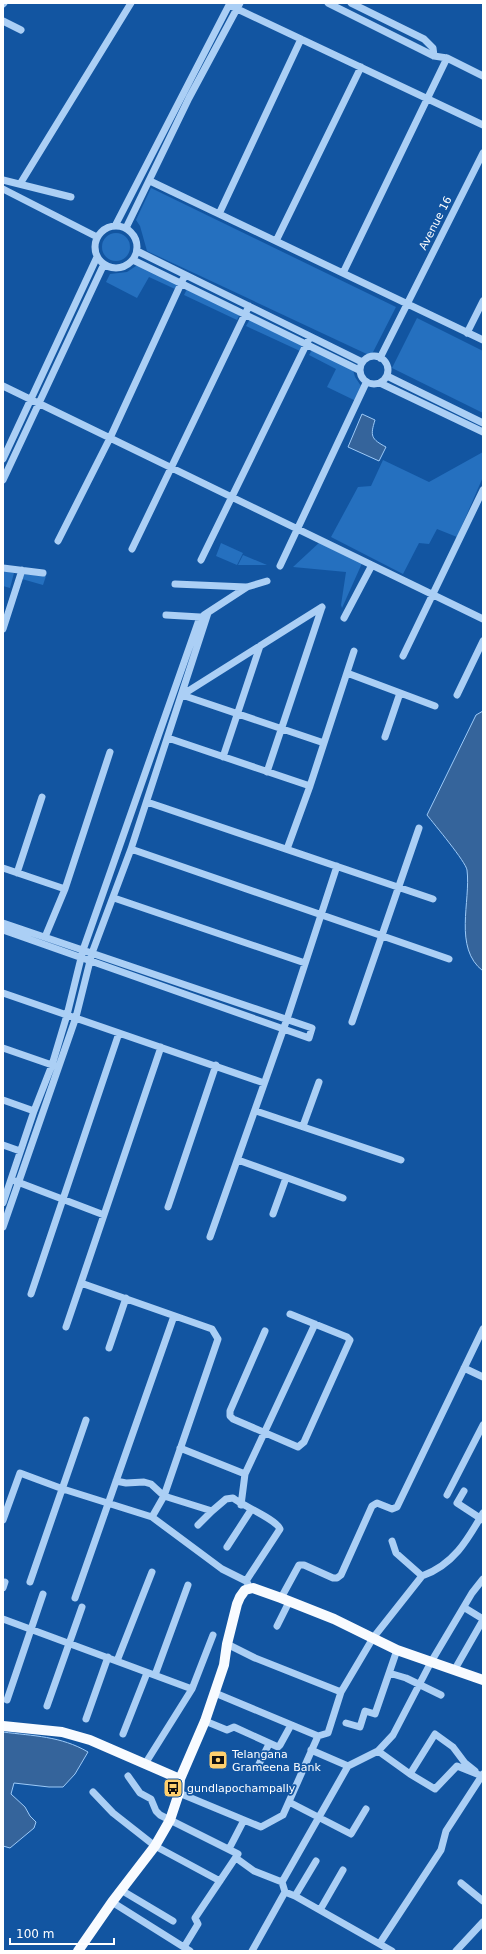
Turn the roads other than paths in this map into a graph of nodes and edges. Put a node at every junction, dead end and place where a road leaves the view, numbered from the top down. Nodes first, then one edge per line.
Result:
1 (131, 3) edge
2 (328, 3) edge
3 (351, 3) edge
4 (230, 4) edge
5 (239, 6) edge
6 (3, 21) edge
7 (21, 30) dead end
8 (301, 39) junction
9 (434, 56) junction
10 (447, 58) junction
11 (361, 68) junction
12 (483, 76) edge
13 (427, 98) junction
14 (483, 125) edge
15 (483, 153) edge
16 (3, 180) edge
17 (150, 181) junction
18 (20, 184) junction
19 (3, 189) edge
20 (71, 197) dead end
21 (219, 214) junction
22 (115, 226) junction
23 (126, 228) junction
24 (98, 237) junction
25 (276, 241) junction
26 (137, 251) junction
27 (97, 257) junction
28 (133, 260) junction
29 (104, 264) junction
30 (343, 273) junction
31 (185, 276) junction
32 (182, 283) junction
33 (483, 301) edge
34 (406, 303) junction
35 (249, 306) junction
36 (246, 314) junction
37 (467, 333) junction
38 (310, 337) junction
39 (483, 340) edge
40 (307, 344) junction
41 (380, 358) junction
42 (362, 362) junction
43 (359, 370) junction
44 (386, 376) junction
45 (366, 382) junction
46 (380, 383) junction
47 (3, 386) edge
48 (31, 400) junction
49 (39, 404) junction
50 (483, 422) edge
51 (483, 432) edge
52 (110, 438) junction
53 (3, 458) edge
54 (172, 468) junction
55 (3, 480) edge
56 (483, 490) edge
57 (232, 497) junction
58 (298, 529) junction
59 (58, 541) dead end
60 (132, 549) dead end
61 (201, 560) dead end
62 (372, 565) junction
63 (280, 566) dead end
64 (3, 568) edge
65 (22, 570) junction
66 (43, 573) dead end
67 (267, 581) dead end
68 (175, 584) dead end
69 (246, 587) junction
70 (433, 595) junction
71 (208, 613) junction
72 (166, 615) dead end
73 (200, 617) junction
74 (344, 618) dead end
75 (483, 619) edge
76 (3, 629) edge
77 (483, 641) edge
78 (260, 646) junction
79 (354, 651) dead end
80 (403, 656) dead end
81 (347, 673) junction
82 (400, 693) junction
83 (182, 695) junction
84 (457, 695) dead end
85 (435, 706) dead end
86 (238, 714) junction
87 (281, 729) junction
88 (385, 737) dead end
89 (168, 738) junction
90 (324, 743) junction
91 (110, 752) dead end
92 (224, 757) junction
93 (267, 772) junction
94 (310, 786) junction
95 (42, 798) dead end
96 (147, 802) junction
97 (419, 828) dead end
98 (132, 849) junction
99 (287, 850) junction
100 (337, 866) junction
101 (3, 868) edge
102 (17, 872) junction
103 (398, 887) junction
104 (65, 889) junction
105 (114, 898) junction
106 (433, 899) dead end
107 (321, 914) junction
108 (3, 923) edge
109 (3, 930) edge
110 (382, 936) junction
111 (45, 937) junction
112 (82, 953) junction
113 (92, 957) junction
114 (449, 959) dead end
115 (305, 963) junction
116 (3, 993) edge
117 (67, 1015) junction
118 (76, 1018) junction
119 (287, 1019) junction
120 (352, 1022) dead end
121 (284, 1029) junction
122 (119, 1033) junction
123 (161, 1047) junction
124 (3, 1048) edge
125 (52, 1064) junction
126 (216, 1065) junction
127 (319, 1082) dead end
128 (264, 1083) junction
129 (3, 1100) edge
130 (256, 1111) junction
131 (34, 1112) junction
132 (303, 1126) junction
133 (3, 1145) edge
134 (20, 1151) junction
135 (238, 1160) junction
136 (401, 1160) dead end
137 (286, 1178) junction
138 (10, 1180) junction
139 (18, 1182) junction
140 (343, 1198) dead end
141 (62, 1199) junction
142 (3, 1203) edge
143 (168, 1207) dead end
144 (273, 1214) dead end
145 (104, 1215) junction
146 (3, 1227) edge
147 (210, 1237) dead end
148 (81, 1283) junction
149 (31, 1294) dead end
150 (126, 1298) junction
151 (290, 1314) dead end
152 (174, 1316) junction
153 (315, 1324) junction
154 (66, 1327) dead end
155 (483, 1329) edge
156 (265, 1331) dead end
157 (109, 1348) dead end
158 (464, 1368) junction
159 (483, 1378) edge
160 (86, 1420) dead end
161 (483, 1425) edge
162 (264, 1433) junction
163 (180, 1448) junction
164 (245, 1474) junction
165 (116, 1481) junction
166 (63, 1489) junction
167 (464, 1491) dead end
168 (447, 1495) dead end
169 (164, 1496) junction
170 (109, 1502) junction
171 (241, 1505) junction
172 (251, 1510) junction
173 (212, 1511) junction
174 (152, 1517) junction
175 (482, 1517) edge
176 (3, 1520) edge
177 (198, 1525) dead end
178 (392, 1541) dead end
179 (227, 1547) dead end
180 (152, 1572) dead end
181 (422, 1576) junction
182 (483, 1579) edge
183 (30, 1582) dead end
184 (248, 1584) junction
185 (188, 1585) dead end
186 (43, 1594) dead end
187 (75, 1598) dead end
188 (285, 1600) junction
189 (82, 1607) dead end
190 (465, 1608) junction
191 (3, 1619) edge
192 (483, 1619) edge
193 (277, 1626) dead end
194 (30, 1629) junction
195 (213, 1635) dead end
196 (373, 1638) junction
197 (69, 1643) junction
198 (227, 1644) junction
199 (397, 1650) junction
200 (108, 1658) junction
201 (117, 1661) junction
202 (431, 1662) junction
203 (455, 1669) junction
204 (147, 1673) junction
205 (389, 1673) junction
206 (155, 1675) junction
207 (483, 1680) edge
208 (418, 1685) junction
209 (192, 1689) junction
210 (341, 1692) junction
211 (216, 1693) junction
212 (441, 1695) dead end
213 (7, 1700) dead end
214 (48, 1706) dead end
215 (86, 1718) dead end
216 (205, 1721) junction
217 (346, 1723) dead end
218 (291, 1725) junction
219 (3, 1726) edge
220 (123, 1734) dead end
221 (318, 1736) junction
222 (269, 1744) junction
223 (311, 1750) junction
224 (378, 1751) junction
225 (145, 1764) junction
226 (348, 1766) junction
227 (257, 1768) dead end
228 (410, 1774) junction
229 (482, 1775) edge
230 (128, 1776) dead end
231 (180, 1779) junction
232 (93, 1792) dead end
233 (179, 1793) junction
234 (288, 1802) junction
235 (366, 1809) dead end
236 (320, 1817) junction
237 (170, 1820) junction
238 (244, 1820) junction
239 (154, 1846) junction
240 (229, 1849) junction
241 (236, 1858) junction
242 (316, 1861) dead end
243 (343, 1870) dead end
244 (220, 1881) junction
245 (282, 1882) junction
246 (461, 1883) dead end
247 (122, 1890) junction
248 (285, 1892) junction
249 (295, 1896) junction
250 (483, 1901) edge
251 (112, 1902) junction
252 (320, 1910) junction
253 (173, 1921) dead end
254 (483, 1922) edge
255 (380, 1943) junction
256 (182, 1948) edge
257 (78, 1951) edge
258 (252, 1951) edge
259 (392, 1951) edge
260 (456, 1951) edge

1 - 18 street
2 - 9 street
3 - 9 street
4 - 5 street
4 - 22 street
5 - 8 street
5 - 17 street
6 - 7 street
8 - 11 street
8 - 21 street
9 - 10 street
10 - 12 street
10 - 13 street
11 - 13 street
11 - 25 street
13 - 14 street
13 - 30 street
15 - 34 street, Avenue 16
16 - 18 street
17 - 21 street
17 - 23 street
18 - 20 street
19 - 24 street
21 - 25 street
22 - 23 street
22 - 24 street
23 - 26 street
24 - 27 street
25 - 30 street
26 - 28 street
26 - 31 street
27 - 29 street
27 - 48 street
28 - 29 street
28 - 32 street
29 - 49 street
30 - 34 street
31 - 32 street
31 - 35 street
32 - 36 street
32 - 52 street
33 - 37 street
34 - 37 street
34 - 41 street, Avenue 16
35 - 36 street
35 - 38 street
36 - 40 street
36 - 54 street
37 - 39 street
38 - 40 street
38 - 42 street
40 - 43 street
40 - 57 street
41 - 42 street
41 - 44 street
42 - 43 street
43 - 45 street
44 - 46 street
44 - 50 street
45 - 46 street
45 - 58 street
46 - 51 street
47 - 48 street
48 - 49 street
48 - 53 street
49 - 52 street
49 - 55 street
52 - 54 street
52 - 59 street
54 - 57 street
54 - 60 street
56 - 70 street
57 - 58 street
57 - 61 street
58 - 62 street
58 - 63 street
62 - 70 street
62 - 74 street
64 - 65 street
65 - 66 street
65 - 76 street
67 - 69 street
68 - 69 street
69 - 71 street
70 - 75 street
70 - 80 street
71 - 73 street
71 - 83 street
72 - 73 street
73 - 112 street
77 - 84 street
78 - 83 street
78 - 86 street
78 - 87 street
79 - 81 street
81 - 82 street
81 - 90 street
82 - 85 street
82 - 88 street
83 - 86 street
83 - 89 street
86 - 87 street
86 - 92 street
87 - 90 street
87 - 93 street
89 - 92 street
89 - 96 street
90 - 94 street
91 - 104 street
92 - 93 street
93 - 94 street
94 - 99 street
95 - 102 street
96 - 98 street
96 - 99 street
97 - 103 street
98 - 105 street
98 - 107 street
99 - 100 street
100 - 103 street
100 - 107 street
101 - 102 street
102 - 104 street
103 - 106 street
103 - 110 street
104 - 111 street
105 - 113 street
105 - 115 street
107 - 110 street
107 - 115 street
108 - 111 street
109 - 112 street
110 - 114 street
110 - 120 street
111 - 112 street
112 - 113 street
112 - 117 street
113 - 118 street
113 - 119 street
113 - 121 street
115 - 119 street
116 - 117 street
117 - 118 street
117 - 125 street
118 - 122 street
118 - 139 street
119 - 121 street
119 - 121 street
121 - 128 street
122 - 123 street
122 - 141 street
123 - 126 street
123 - 145 street
124 - 125 street
125 - 131 street
126 - 128 street
126 - 143 street
127 - 132 street
128 - 130 street
129 - 131 street
130 - 132 street
130 - 135 street
131 - 134 street
132 - 136 street
133 - 134 street
134 - 138 street
135 - 137 street
135 - 147 street
137 - 140 street
137 - 144 street
138 - 139 street
138 - 142 street
139 - 141 street
139 - 146 street
141 - 145 street
141 - 149 street
145 - 148 street
148 - 150 street
148 - 154 street
150 - 152 street
150 - 157 street
151 - 153 street
152 - 163 street
152 - 165 street
153 - 162 street
153 - 162 street
155 - 158 street
156 - 162 street
158 - 159 street
158 - 188 street
160 - 166 street
161 - 168 street
162 - 164 street
163 - 164 street
163 - 169 street
164 - 171 street
165 - 169 street
165 - 170 street
166 - 170 street
166 - 176 street
166 - 183 street
167 - 175 street
169 - 173 street
169 - 174 street
170 - 174 street
170 - 187 street
171 - 172 street
171 - 173 street
172 - 179 street
172 - 184 street
173 - 177 street
174 - 184 street
175 - 181 street
178 - 181 street
180 - 201 street
181 - 196 street
182 - 190 street
184 - 188 main road
184 - 198 main road
185 - 206 street
186 - 194 street
188 - 193 street
188 - 196 main road
189 - 197 street
190 - 192 street
190 - 202 street
191 - 194 street
192 - 203 street
194 - 197 street
194 - 213 street
195 - 209 street
196 - 199 main road
196 - 210 street
197 - 200 street
197 - 214 street
198 - 210 street
198 - 211 main road
199 - 202 main road
199 - 205 street
200 - 201 street
200 - 215 street
201 - 204 street
202 - 203 main road
202 - 208 street
203 - 207 main road
204 - 206 street
204 - 220 street
205 - 208 street
205 - 217 street
206 - 209 street
208 - 212 street
208 - 224 street
209 - 225 street
210 - 221 street
211 - 216 main road
211 - 218 street
216 - 222 street
216 - 231 main road
218 - 221 street
218 - 222 street
219 - 225 main road
221 - 223 street
222 - 227 street
223 - 226 street
223 - 234 street
224 - 226 street
224 - 228 street
225 - 231 main road
226 - 236 street
228 - 229 street
228 - 229 street
229 - 255 street
230 - 237 street
231 - 233 main road
232 - 239 street
233 - 237 main road
233 - 238 street
234 - 236 street
234 - 238 street
235 - 236 street
236 - 245 street
237 - 239 main road
237 - 240 street
238 - 240 street
239 - 244 street
239 - 247 main road
240 - 241 street
241 - 244 street
241 - 245 street
242 - 249 street
243 - 252 street
244 - 256 street
245 - 248 street
246 - 250 street
247 - 251 main road
247 - 253 street
248 - 249 street
248 - 258 street
249 - 252 street
251 - 256 street
251 - 257 main road
252 - 255 street
254 - 260 street
255 - 259 street

